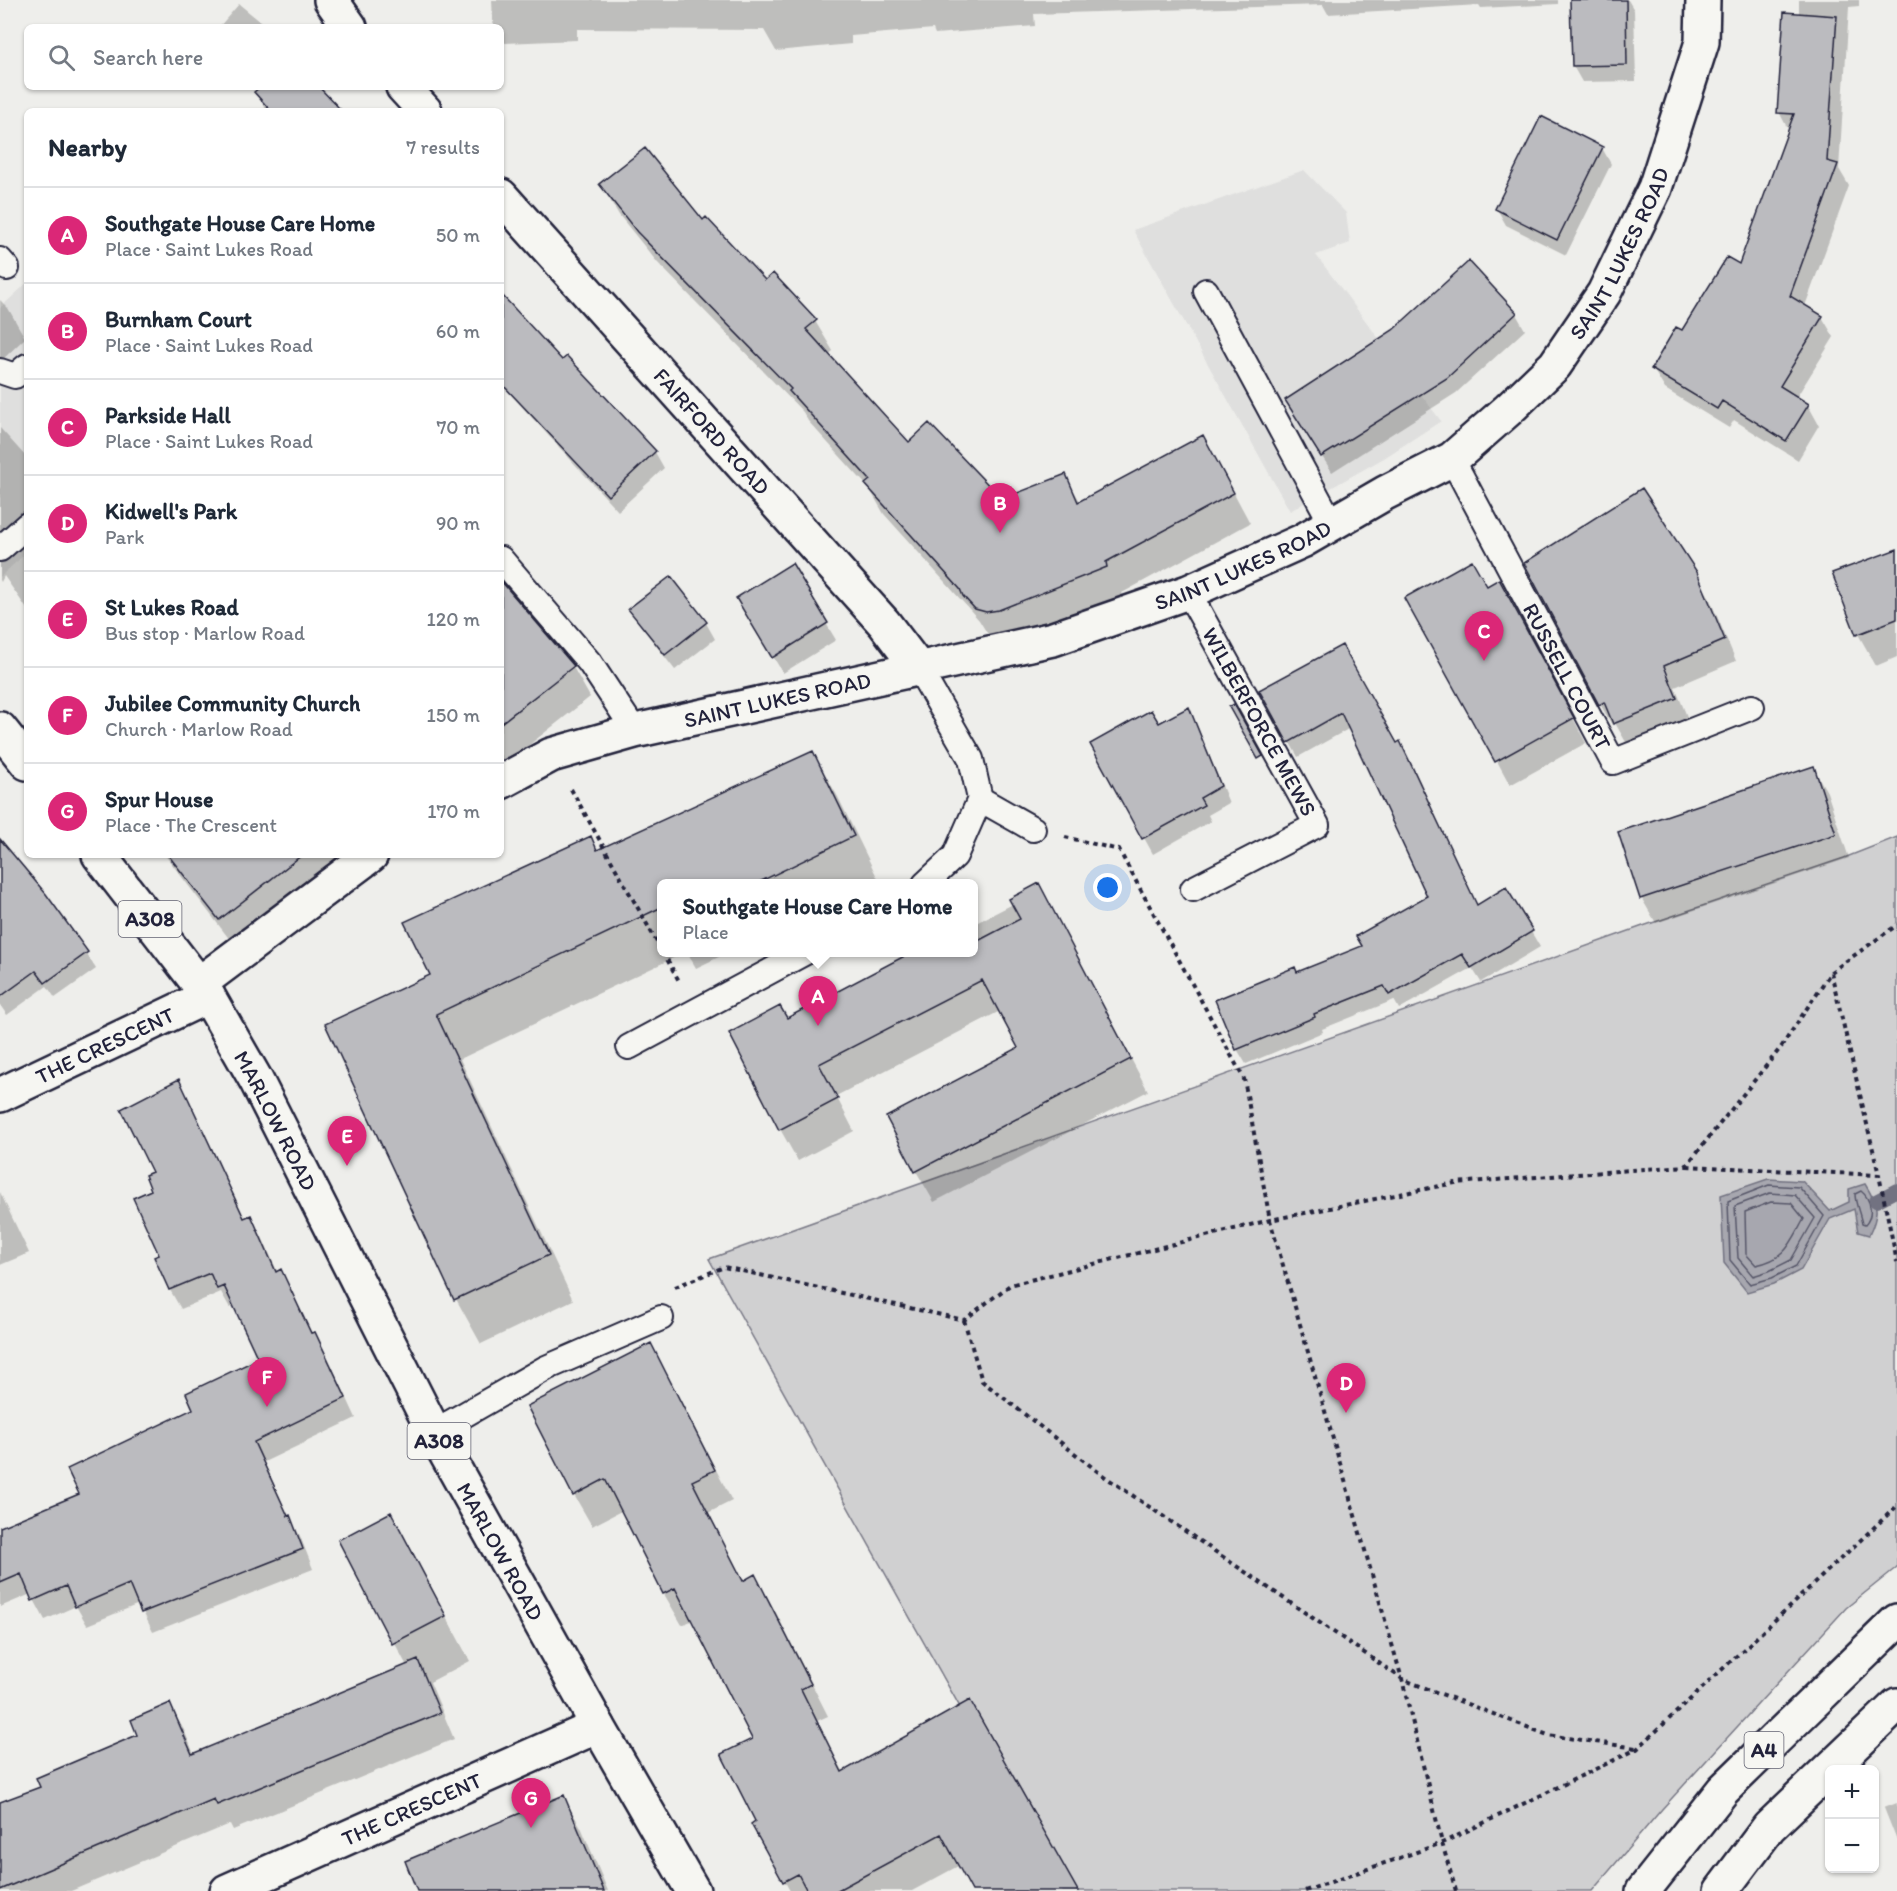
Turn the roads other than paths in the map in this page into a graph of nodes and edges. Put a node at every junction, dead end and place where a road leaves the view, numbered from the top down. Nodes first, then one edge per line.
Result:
1 (331, 0) edge
2 (1703, 0) edge
3 (348, 24) edge
4 (406, 90) edge
5 (422, 108) edge
6 (504, 199) edge
7 (1206, 291) dead end
8 (24, 368) edge
9 (0, 370) edge
10 (1452, 459) junction
11 (1332, 524) junction
12 (24, 528) edge
13 (0, 549) edge
14 (504, 563) edge
15 (1188, 592) junction
16 (920, 669) junction
17 (1752, 707) dead end
18 (0, 729) edge
19 (635, 731) junction
20 (24, 759) edge
21 (504, 781) edge
22 (980, 799) junction
23 (1033, 829) road end
24 (101, 858) edge
25 (367, 858) edge
26 (930, 879) edge
27 (1193, 888) dead end
28 (797, 957) edge
29 (204, 989) junction
30 (629, 1047) dead end
31 (0, 1095) edge
32 (661, 1318) dead end
33 (434, 1432) junction
34 (1897, 1621) edge
35 (1897, 1705) edge
36 (598, 1726) junction
37 (227, 1891) edge
38 (693, 1891) edge
39 (1643, 1891) edge
40 (1720, 1891) edge

1 - 3 street
2 - 10 street, SAINT LUKES ROAD
4 - 5 street
6 - 16 street, FAIRFORD ROAD
7 - 11 lane
8 - 9 lane
10 - 11 street, SAINT LUKES ROAD
10 - 17 lane, RUSSELL COURT
11 - 15 street, SAINT LUKES ROAD
12 - 13 lane
14 - 19 lane
15 - 16 street, SAINT LUKES ROAD
15 - 27 lane, WILBERFORCE MEWS
16 - 19 street, SAINT LUKES ROAD
16 - 22 lane
18 - 20 street
19 - 21 street, SAINT LUKES ROAD
22 - 23 lane
22 - 26 lane
24 - 29 street, A308
25 - 29 street
28 - 30 lane
29 - 31 street, THE CRESCENT
29 - 33 street, MARLOW ROAD / A308
32 - 33 lane
33 - 36 street, MARLOW ROAD / A308
34 - 39 street, A4
35 - 40 street, A4
36 - 37 street, THE CRESCENT
36 - 38 street, MARLOW ROAD / A308

